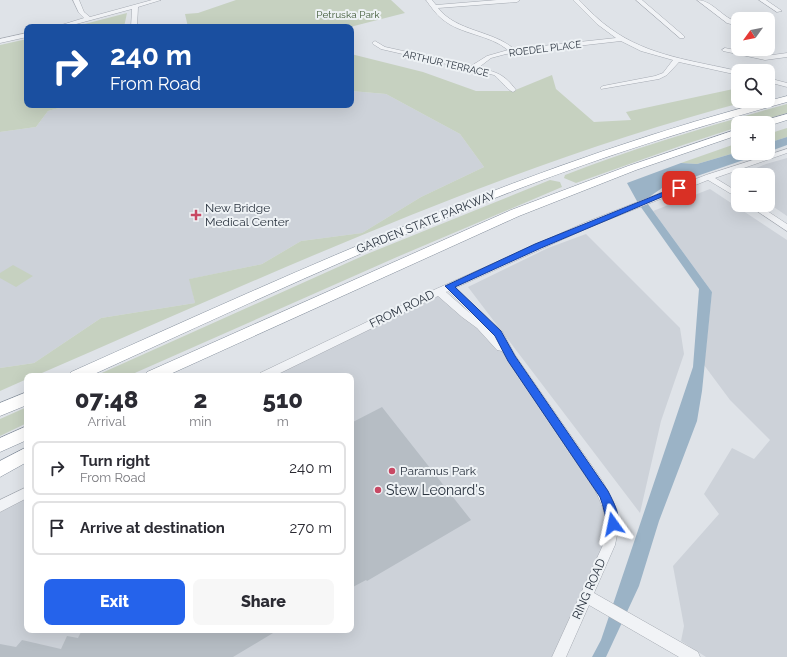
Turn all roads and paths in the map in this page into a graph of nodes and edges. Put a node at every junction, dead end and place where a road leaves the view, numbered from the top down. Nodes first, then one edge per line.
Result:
1 (76, 0) edge
2 (158, 0) edge
3 (429, 0) edge
4 (517, 0) edge
5 (576, 0) edge
6 (639, 0) edge
7 (700, 0) edge
8 (762, 0) edge
9 (135, 7) junction
10 (434, 7) junction
11 (779, 11) dead end
12 (89, 19) junction
13 (731, 22) edge
14 (70, 24) edge
15 (134, 24) edge
16 (24, 36) edge
17 (682, 36) dead end
18 (622, 39) junction
19 (0, 41) edge
20 (375, 43) dead end
21 (725, 50) dead end
22 (513, 51) junction
23 (787, 55) edge
24 (678, 59) junction
25 (472, 69) junction
26 (731, 71) edge
27 (775, 82) edge
28 (787, 85) edge
29 (603, 88) dead end
30 (513, 90) dead end
31 (787, 99) edge
32 (787, 117) edge
33 (775, 120) edge
34 (731, 134) edge
35 (787, 151) edge
36 (709, 177) junction
37 (731, 191) edge
38 (763, 212) edge
39 (787, 228) edge
40 (449, 286) junction
41 (439, 291) junction
42 (223, 344) junction
43 (511, 358) junction
44 (83, 373) edge
45 (159, 373) edge
46 (173, 373) edge
47 (270, 373) edge
48 (24, 399) edge
49 (0, 410) edge
50 (24, 434) edge
51 (0, 445) edge
52 (24, 456) edge
53 (0, 470) edge
54 (24, 494) edge
55 (0, 506) edge
56 (586, 596) junction
57 (559, 657) edge
58 (693, 657) edge

1 - 12 street
2 - 9 street
3 - 10 street
4 - 10 street
5 - 18 street
6 - 17 street
7 - 13 street
8 - 11 street
9 - 12 street
9 - 15 street
10 - 22 street
12 - 14 street
16 - 19 street
18 - 22 street, ROEDEL PLACE
18 - 24 street
20 - 25 street, ARTHUR TERRACE
21 - 23 street
22 - 25 street, ROEDEL PLACE
24 - 26 street
24 - 29 street
25 - 30 street, ARTHUR TERRACE
27 - 28 street
31 - 44 highway, GARDEN STATE PARKWAY
32 - 33 highway
34 - 42 highway, GARDEN STATE PARKWAY
35 - 36 street, FROM ROAD
36 - 37 street
36 - 40 street, FROM ROAD
38 - 39 street
40 - 41 street, FROM ROAD
40 - 43 street, RING ROAD
41 - 43 street
41 - 47 street, FROM ROAD
42 - 45 highway, GARDEN STATE PARKWAY
42 - 46 highway
43 - 56 street, RING ROAD
48 - 49 highway
50 - 51 highway
52 - 53 highway
54 - 55 street
56 - 57 street, RING ROAD
56 - 58 street

